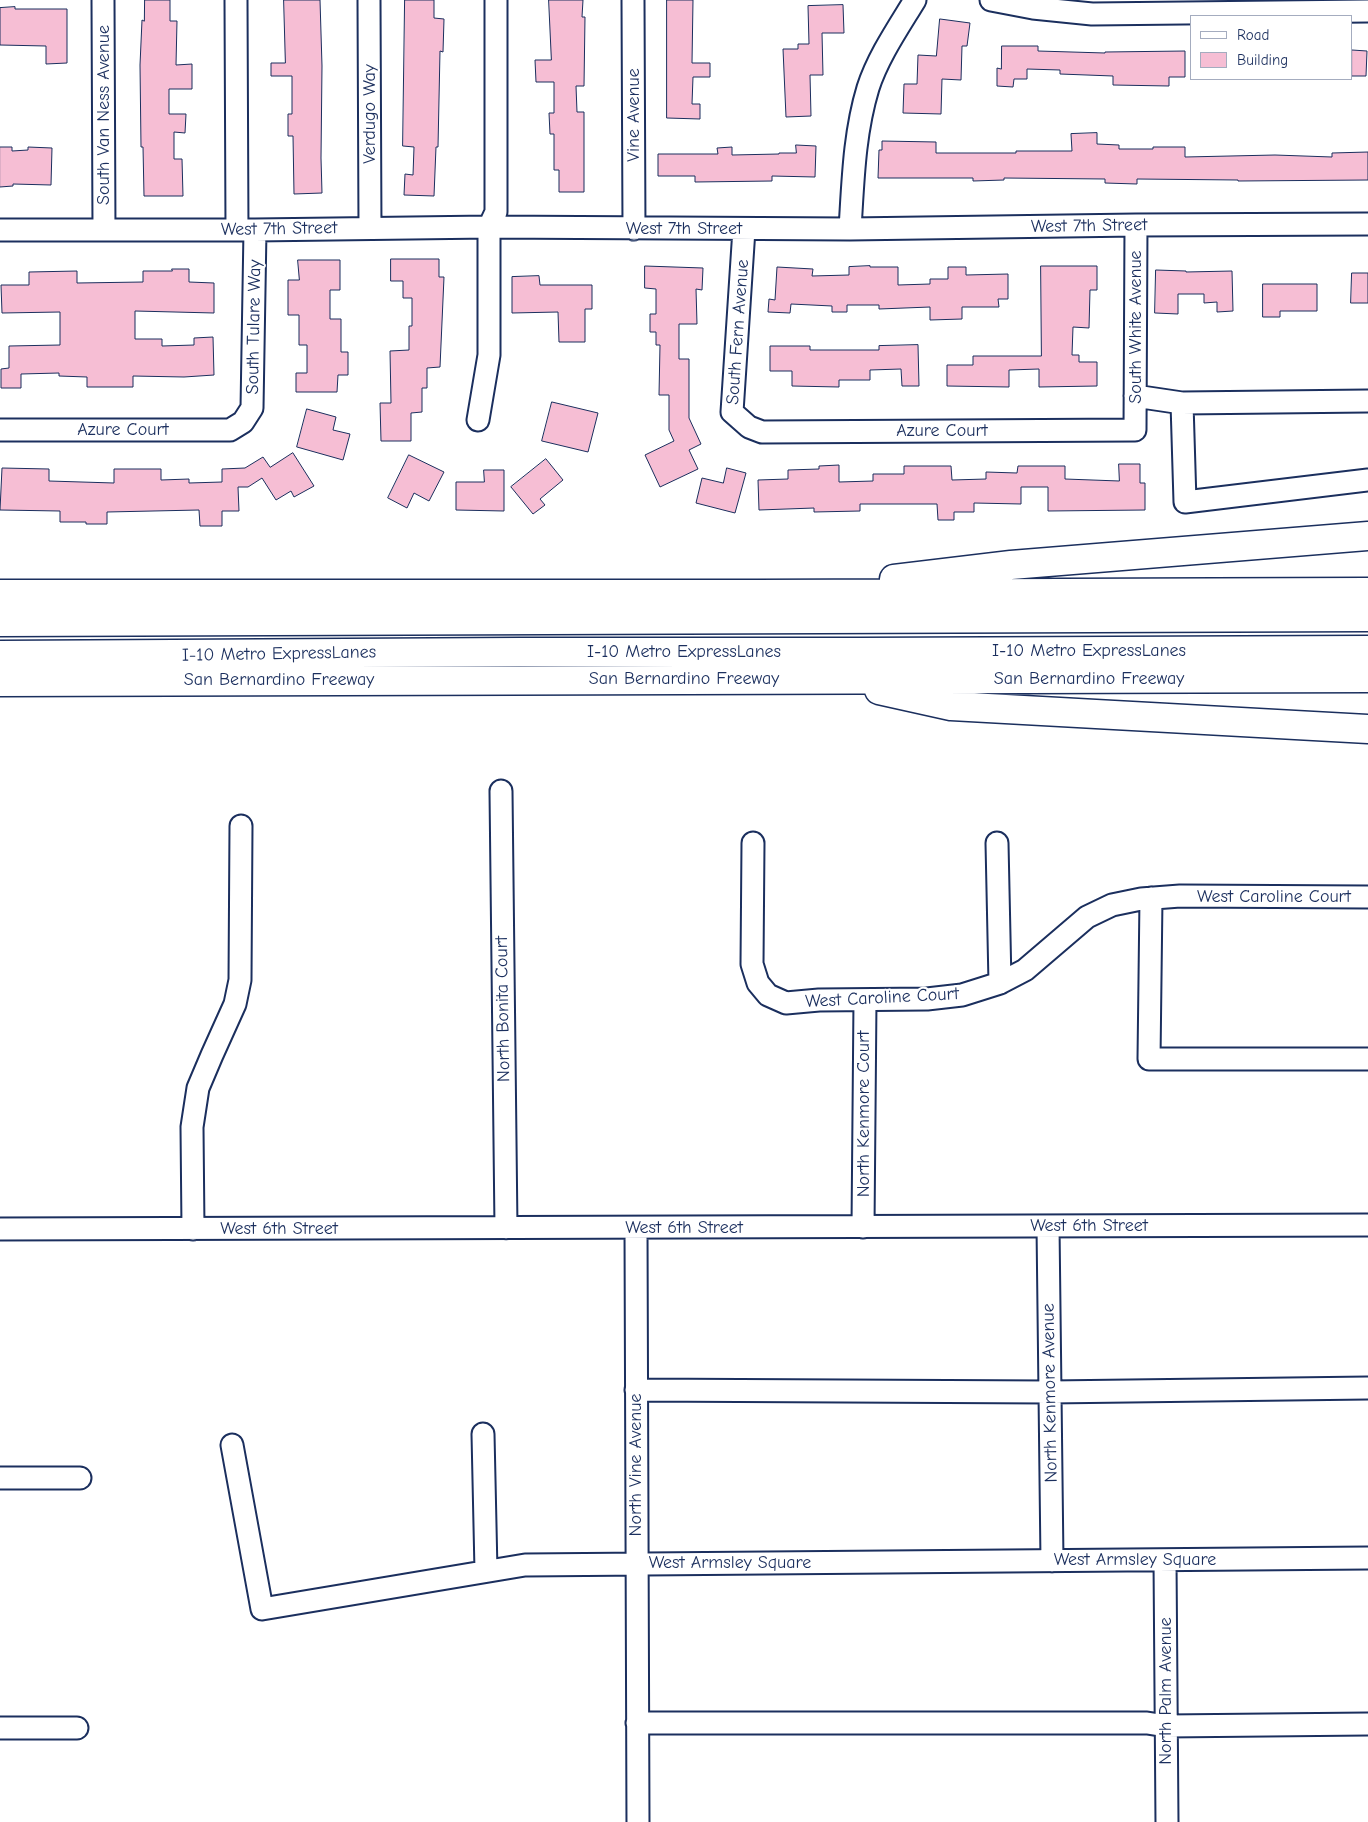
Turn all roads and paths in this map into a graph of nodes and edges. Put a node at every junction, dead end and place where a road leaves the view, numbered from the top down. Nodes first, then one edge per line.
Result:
1 (103, 0) edge
2 (236, 0) edge
3 (369, 0) edge
4 (496, 0) edge
5 (633, 0) edge
6 (915, 0) edge
7 (991, 0) edge
8 (1229, 7) edge
9 (1368, 11) edge
10 (1368, 224) edge
11 (1136, 225) junction
12 (489, 227) junction
13 (370, 228) junction
14 (634, 229) junction
15 (744, 229) junction
16 (850, 229) junction
17 (0, 230) edge
18 (104, 230) junction
19 (246, 230) junction
20 (1136, 396) junction
21 (1368, 402) edge
22 (1182, 403) junction
23 (478, 420) dead end
24 (243, 422) joint
25 (749, 427) joint
26 (0, 430) edge
27 (1136, 430) joint
28 (1368, 480) edge
29 (1368, 536) edge
30 (1368, 592) edge
31 (0, 594) edge
32 (758, 594) junction
33 (1368, 617) edge
34 (0, 622) edge
35 (1368, 650) edge
36 (0, 655) edge
37 (826, 678) junction
38 (1368, 678) edge
39 (0, 682) edge
40 (1368, 729) edge
41 (501, 791) dead end
42 (241, 826) dead end
43 (753, 843) dead end
44 (998, 843) dead end
45 (1368, 897) edge
46 (1151, 898) junction
47 (1000, 983) junction
48 (865, 1000) junction
49 (1368, 1059) edge
50 (1368, 1225) edge
51 (1048, 1226) junction
52 (863, 1227) junction
53 (506, 1228) junction
54 (636, 1228) junction
55 (0, 1229) edge
56 (193, 1229) junction
57 (1368, 1388) edge
58 (636, 1390) junction
59 (1050, 1392) junction
60 (483, 1434) dead end
61 (232, 1445) dead end
62 (0, 1478) edge
63 (80, 1478) dead end
64 (1368, 1558) edge
65 (1164, 1560) junction
66 (1052, 1561) junction
67 (636, 1563) junction
68 (486, 1571) junction
69 (637, 1723) junction
70 (1368, 1724) edge
71 (1166, 1726) junction
72 (0, 1728) edge
73 (77, 1728) dead end
74 (638, 1822) edge
75 (1167, 1822) edge

1 - 18 street, South Van Ness Avenue
2 - 19 street, South Tulare Way
3 - 13 street, Verdugo Way
4 - 12 street
5 - 14 street, Vine Avenue
6 - 16 street
7 - 8 street
8 - 9 street
10 - 11 street, West 7th Street
11 - 16 street, West 7th Street
11 - 20 street, South White Avenue
12 - 13 street, West 7th Street
12 - 14 street, West 7th Street
12 - 23 street
13 - 19 street, West 7th Street
14 - 15 street, West 7th Street
15 - 16 street, West 7th Street
15 - 25 street, South Fern Avenue
17 - 18 street, West 7th Street
18 - 19 street, West 7th Street
19 - 24 street, South Tulare Way
20 - 22 street
20 - 27 street, South White Avenue
21 - 22 street
22 - 28 street
24 - 26 street, Azure Court
25 - 27 street, Azure Court
29 - 32 highway
30 - 32 highway
31 - 32 highway
33 - 34 highway, I-10 Metro ExpressLanes
35 - 36 highway, I-10 Metro ExpressLanes
37 - 38 highway, San Bernardino Freeway
37 - 39 highway, San Bernardino Freeway
37 - 40 highway
41 - 53 street, North Bonita Court
42 - 56 street
43 - 48 street, West Caroline Court
44 - 47 street
45 - 46 street, West Caroline Court
46 - 47 street, West Caroline Court
46 - 49 street
47 - 48 street, West Caroline Court
48 - 52 street, North Kenmore Court
50 - 51 street, West 6th Street
51 - 52 street, West 6th Street
51 - 59 street, North Kenmore Avenue
52 - 54 street, West 6th Street
53 - 54 street, West 6th Street
53 - 56 street, West 6th Street
54 - 58 street, North Vine Avenue
55 - 56 street, West 6th Street
57 - 59 street
58 - 59 street
58 - 67 street, North Vine Avenue
59 - 66 street, North Kenmore Avenue
60 - 68 street
61 - 68 street, West Armsley Square
62 - 63 street
64 - 65 street, West Armsley Square
65 - 66 street, West Armsley Square
65 - 71 street, North Palm Avenue
66 - 67 street, West Armsley Square
67 - 68 street, West Armsley Square
67 - 69 street, North Vine Avenue
69 - 71 street
69 - 74 street, North Vine Avenue
70 - 71 street
71 - 75 street, North Palm Avenue
72 - 73 street

